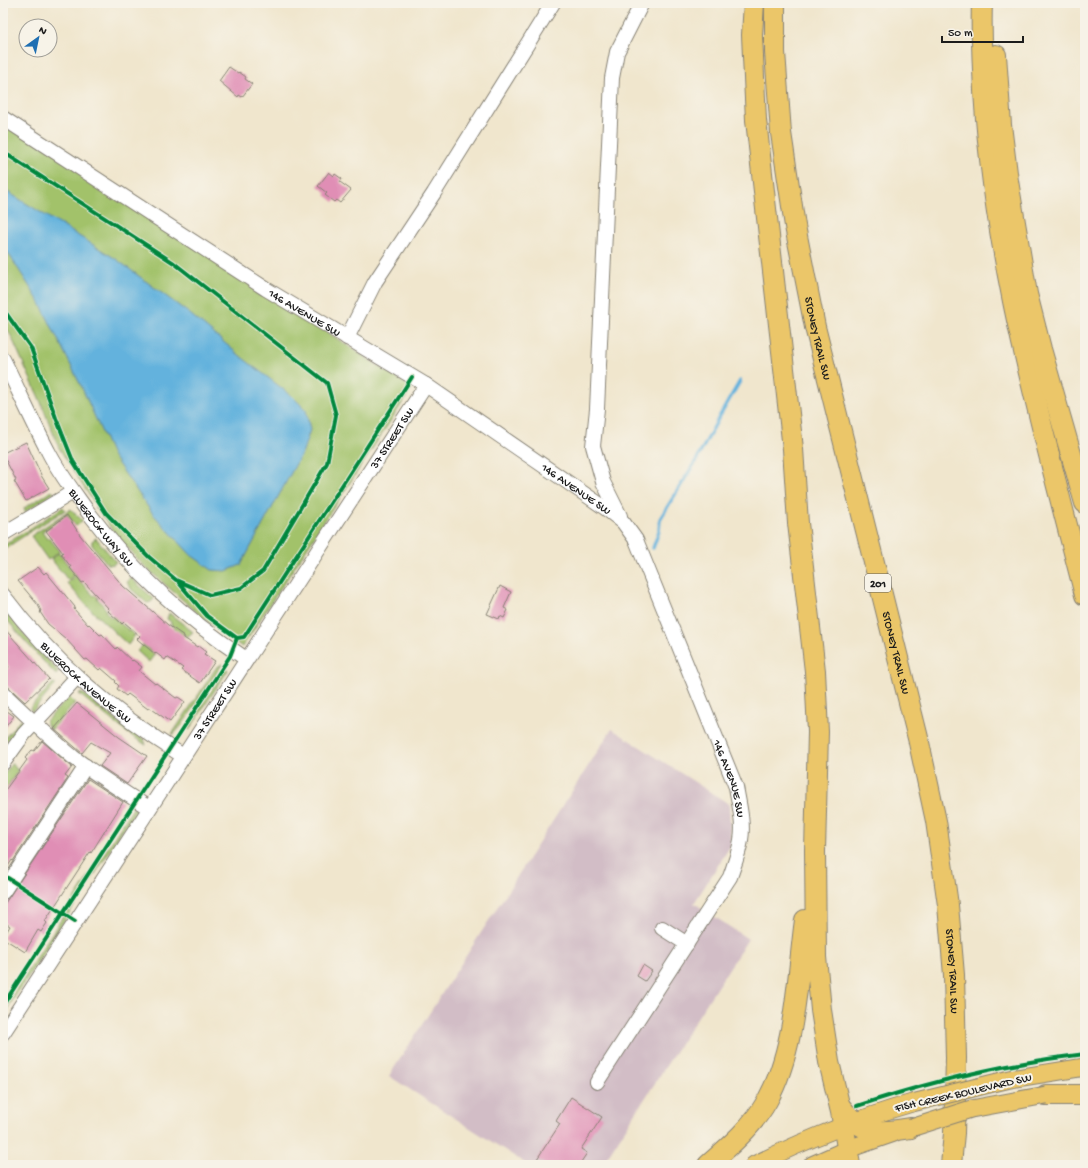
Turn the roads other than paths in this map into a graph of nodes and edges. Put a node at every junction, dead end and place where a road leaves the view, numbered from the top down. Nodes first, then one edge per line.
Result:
1 (554, 3) edge
2 (642, 3) edge
3 (754, 3) edge
4 (775, 3) edge
5 (982, 3) edge
6 (994, 3) edge
7 (3, 118) edge
8 (347, 338) junction
9 (3, 359) edge
10 (426, 385) junction
11 (73, 492) junction
12 (1085, 503) edge
13 (623, 522) junction
14 (3, 534) edge
15 (3, 595) edge
16 (1085, 595) edge
17 (246, 659) junction
18 (77, 678) junction
19 (3, 693) edge
20 (35, 722) junction
21 (183, 756) junction
22 (3, 763) edge
23 (86, 766) junction
24 (149, 808) junction
25 (815, 851) junction
26 (3, 892) edge
27 (662, 928) dead end
28 (687, 944) junction
29 (3, 1033) edge
30 (1085, 1067) edge
31 (597, 1082) dead end
32 (1085, 1090) edge
33 (1046, 1095) junction
34 (1085, 1095) edge
35 (849, 1124) junction
36 (911, 1128) junction
37 (849, 1157) edge
38 (708, 1165) edge
39 (754, 1165) edge
40 (812, 1165) edge
41 (951, 1165) edge

1 - 8 street
2 - 13 street
3 - 25 highway
4 - 41 highway, STONEY TRAIL SW / 201
5 - 16 highway
6 - 12 highway
7 - 8 street, 146 AVENUE SW
8 - 10 street, 146 AVENUE SW
9 - 11 street, BLUEROCK WAY SW
10 - 13 street, 146 AVENUE SW
10 - 17 street, 37 STREET SW
11 - 14 street
11 - 17 street, BLUEROCK WAY SW
13 - 28 street, 146 AVENUE SW
15 - 18 street, BLUEROCK AVENUE SW
17 - 21 street, 37 STREET SW
18 - 20 street
18 - 21 street, BLUEROCK AVENUE SW
19 - 20 street
20 - 22 street
20 - 23 street
21 - 24 street, 37 STREET SW
23 - 24 street
23 - 26 street
24 - 29 street, 37 STREET SW
25 - 35 highway
25 - 38 highway
27 - 28 street
28 - 31 street, 146 AVENUE SW
30 - 35 main road, FISH CREEK BOULEVARD SW, bridge
32 - 33 main road, FISH CREEK BOULEVARD SW
33 - 34 highway
33 - 36 main road, FISH CREEK BOULEVARD SW, bridge
35 - 36 highway
35 - 37 highway
35 - 39 main road, FISH CREEK BOULEVARD SW
36 - 37 main road, FISH CREEK BOULEVARD SW
37 - 40 main road, FISH CREEK BOULEVARD SW

